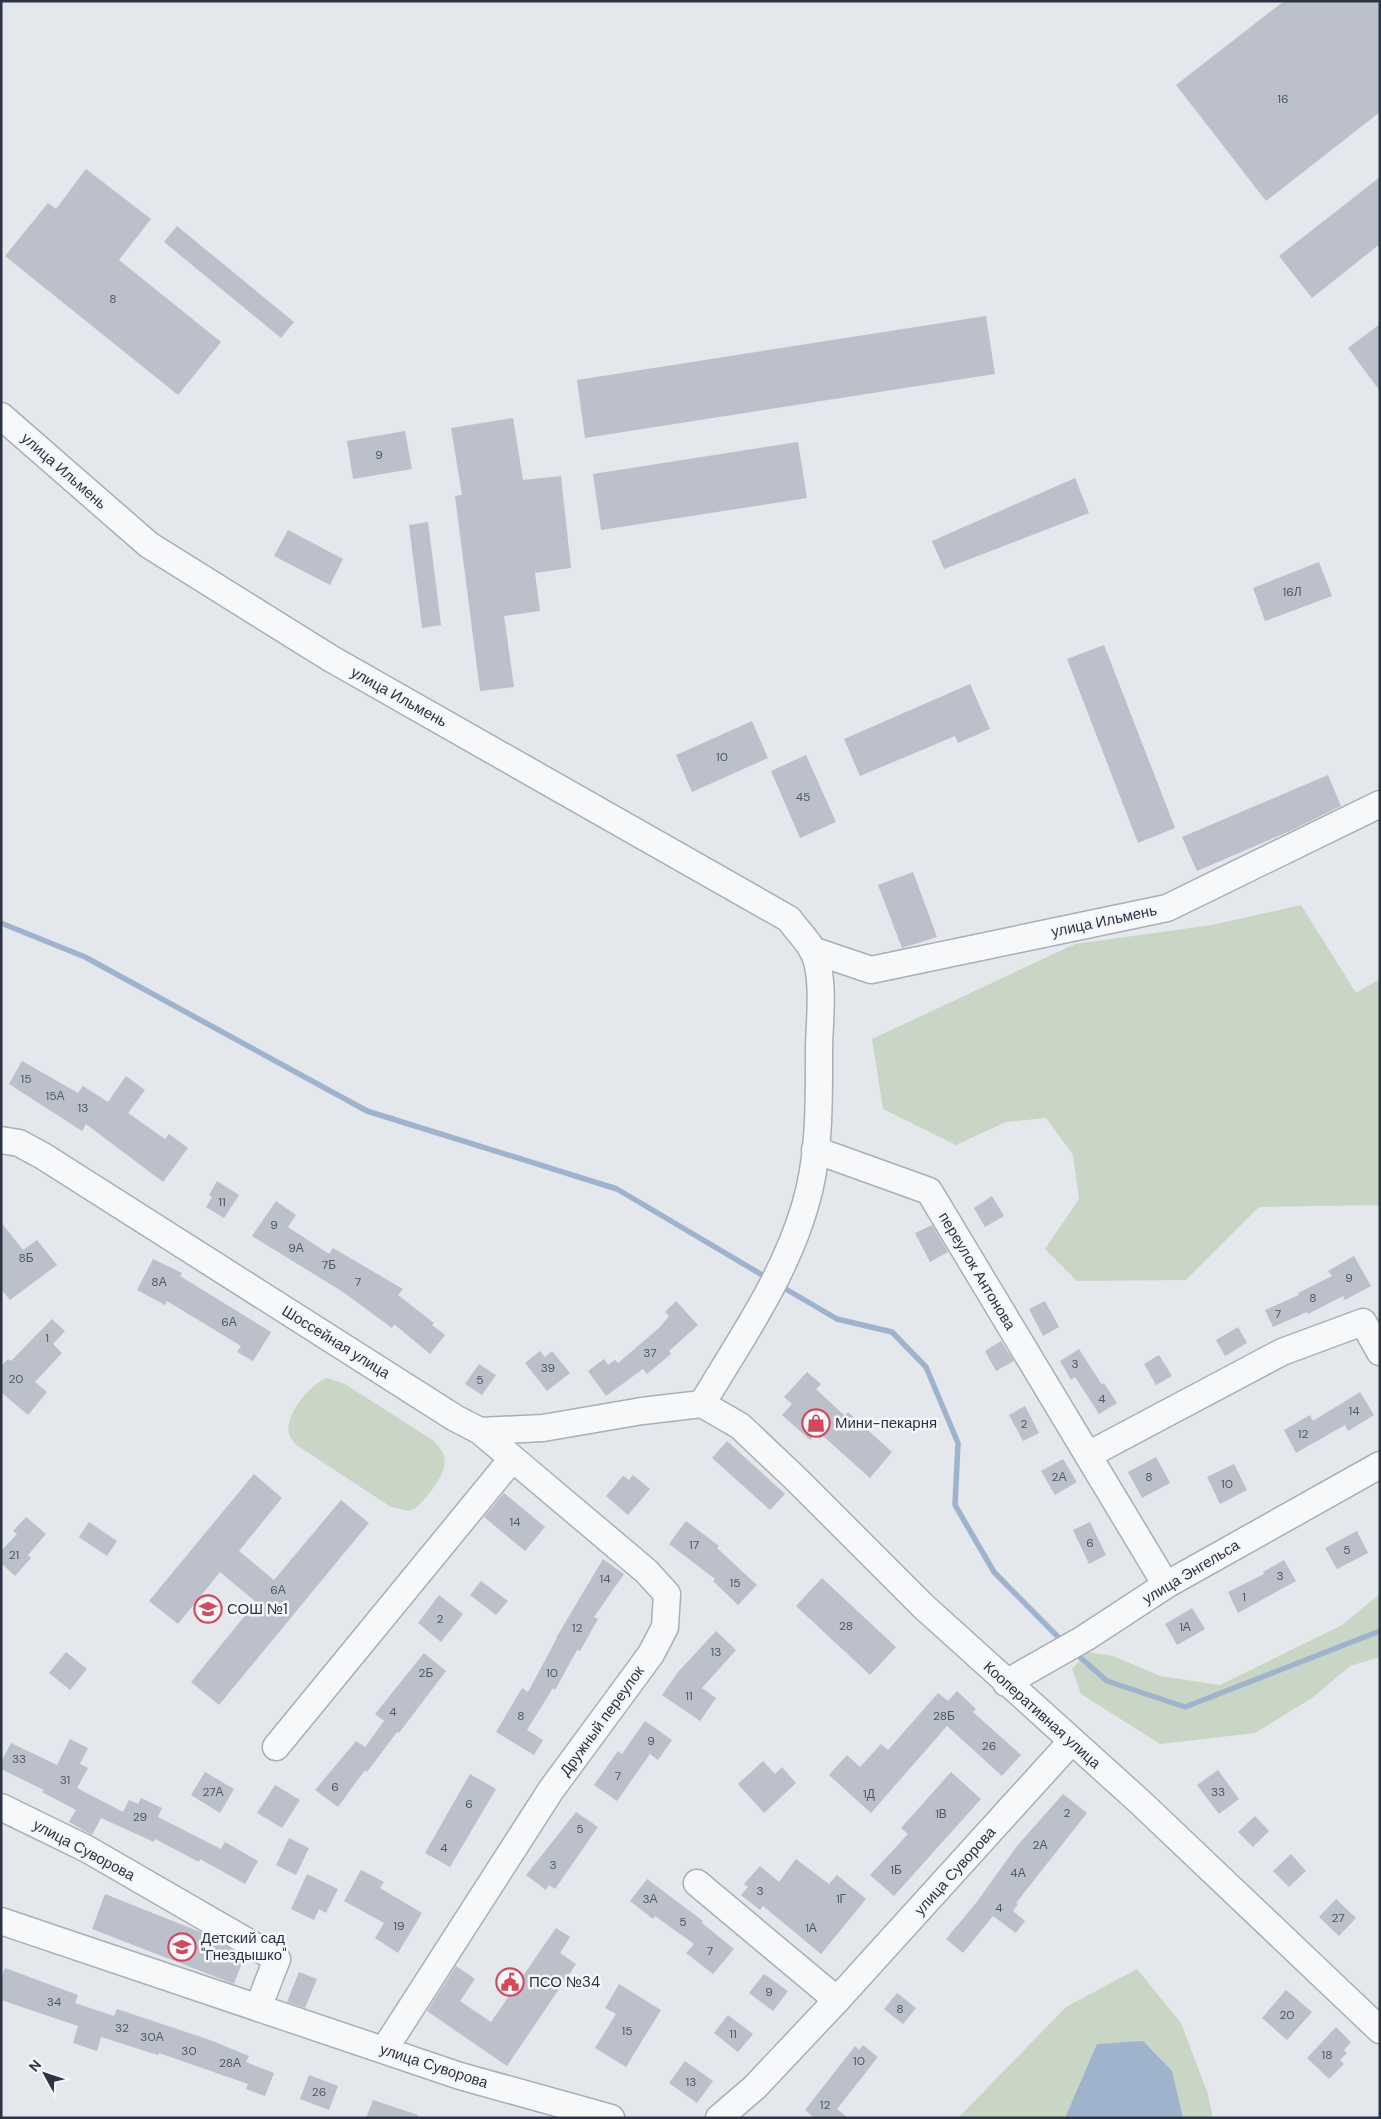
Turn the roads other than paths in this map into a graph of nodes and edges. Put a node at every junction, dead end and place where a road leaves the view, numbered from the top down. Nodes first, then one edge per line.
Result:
1 (1, 416) edge
2 (1380, 804) edge
3 (812, 950) junction
4 (1, 1140) edge
5 (815, 1150) junction
6 (1380, 1352) edge
7 (702, 1404) junction
8 (480, 1431) junction
9 (1088, 1456) junction
10 (512, 1459) junction
11 (1380, 1465) edge
12 (1166, 1584) junction
13 (1006, 1683) junction
14 (1071, 1742) junction
15 (276, 1747) dead end
16 (1, 1807) edge
17 (697, 1883) dead end
18 (1, 1921) edge
19 (837, 2000) junction
20 (258, 2008) junction
21 (1380, 2030) edge
22 (384, 2050) junction
23 (611, 2118) edge
24 (719, 2118) edge

1 - 3 street, улица Ильмень
2 - 3 street, улица Ильмень
3 - 5 street, улица Ильмень
4 - 8 street, Шоссейная улица
5 - 7 street, улица Ильмень
5 - 9 street, переулок Антонова
6 - 9 street
7 - 8 street
7 - 13 street, Кооперативная улица
8 - 10 street, Дружный переулок
9 - 12 street, переулок Антонова
10 - 15 street
10 - 22 street, Дружный переулок
11 - 12 street, улица Энгельса
12 - 13 street, улица Энгельса
13 - 14 street, Кооперативная улица
14 - 19 street, улица Суворова
14 - 21 street, Кооперативная улица
16 - 20 street, улица Суворова
17 - 19 street
18 - 20 street, улица Суворова
19 - 24 street, улица Суворова
20 - 22 street, улица Суворова
22 - 23 street, улица Суворова

